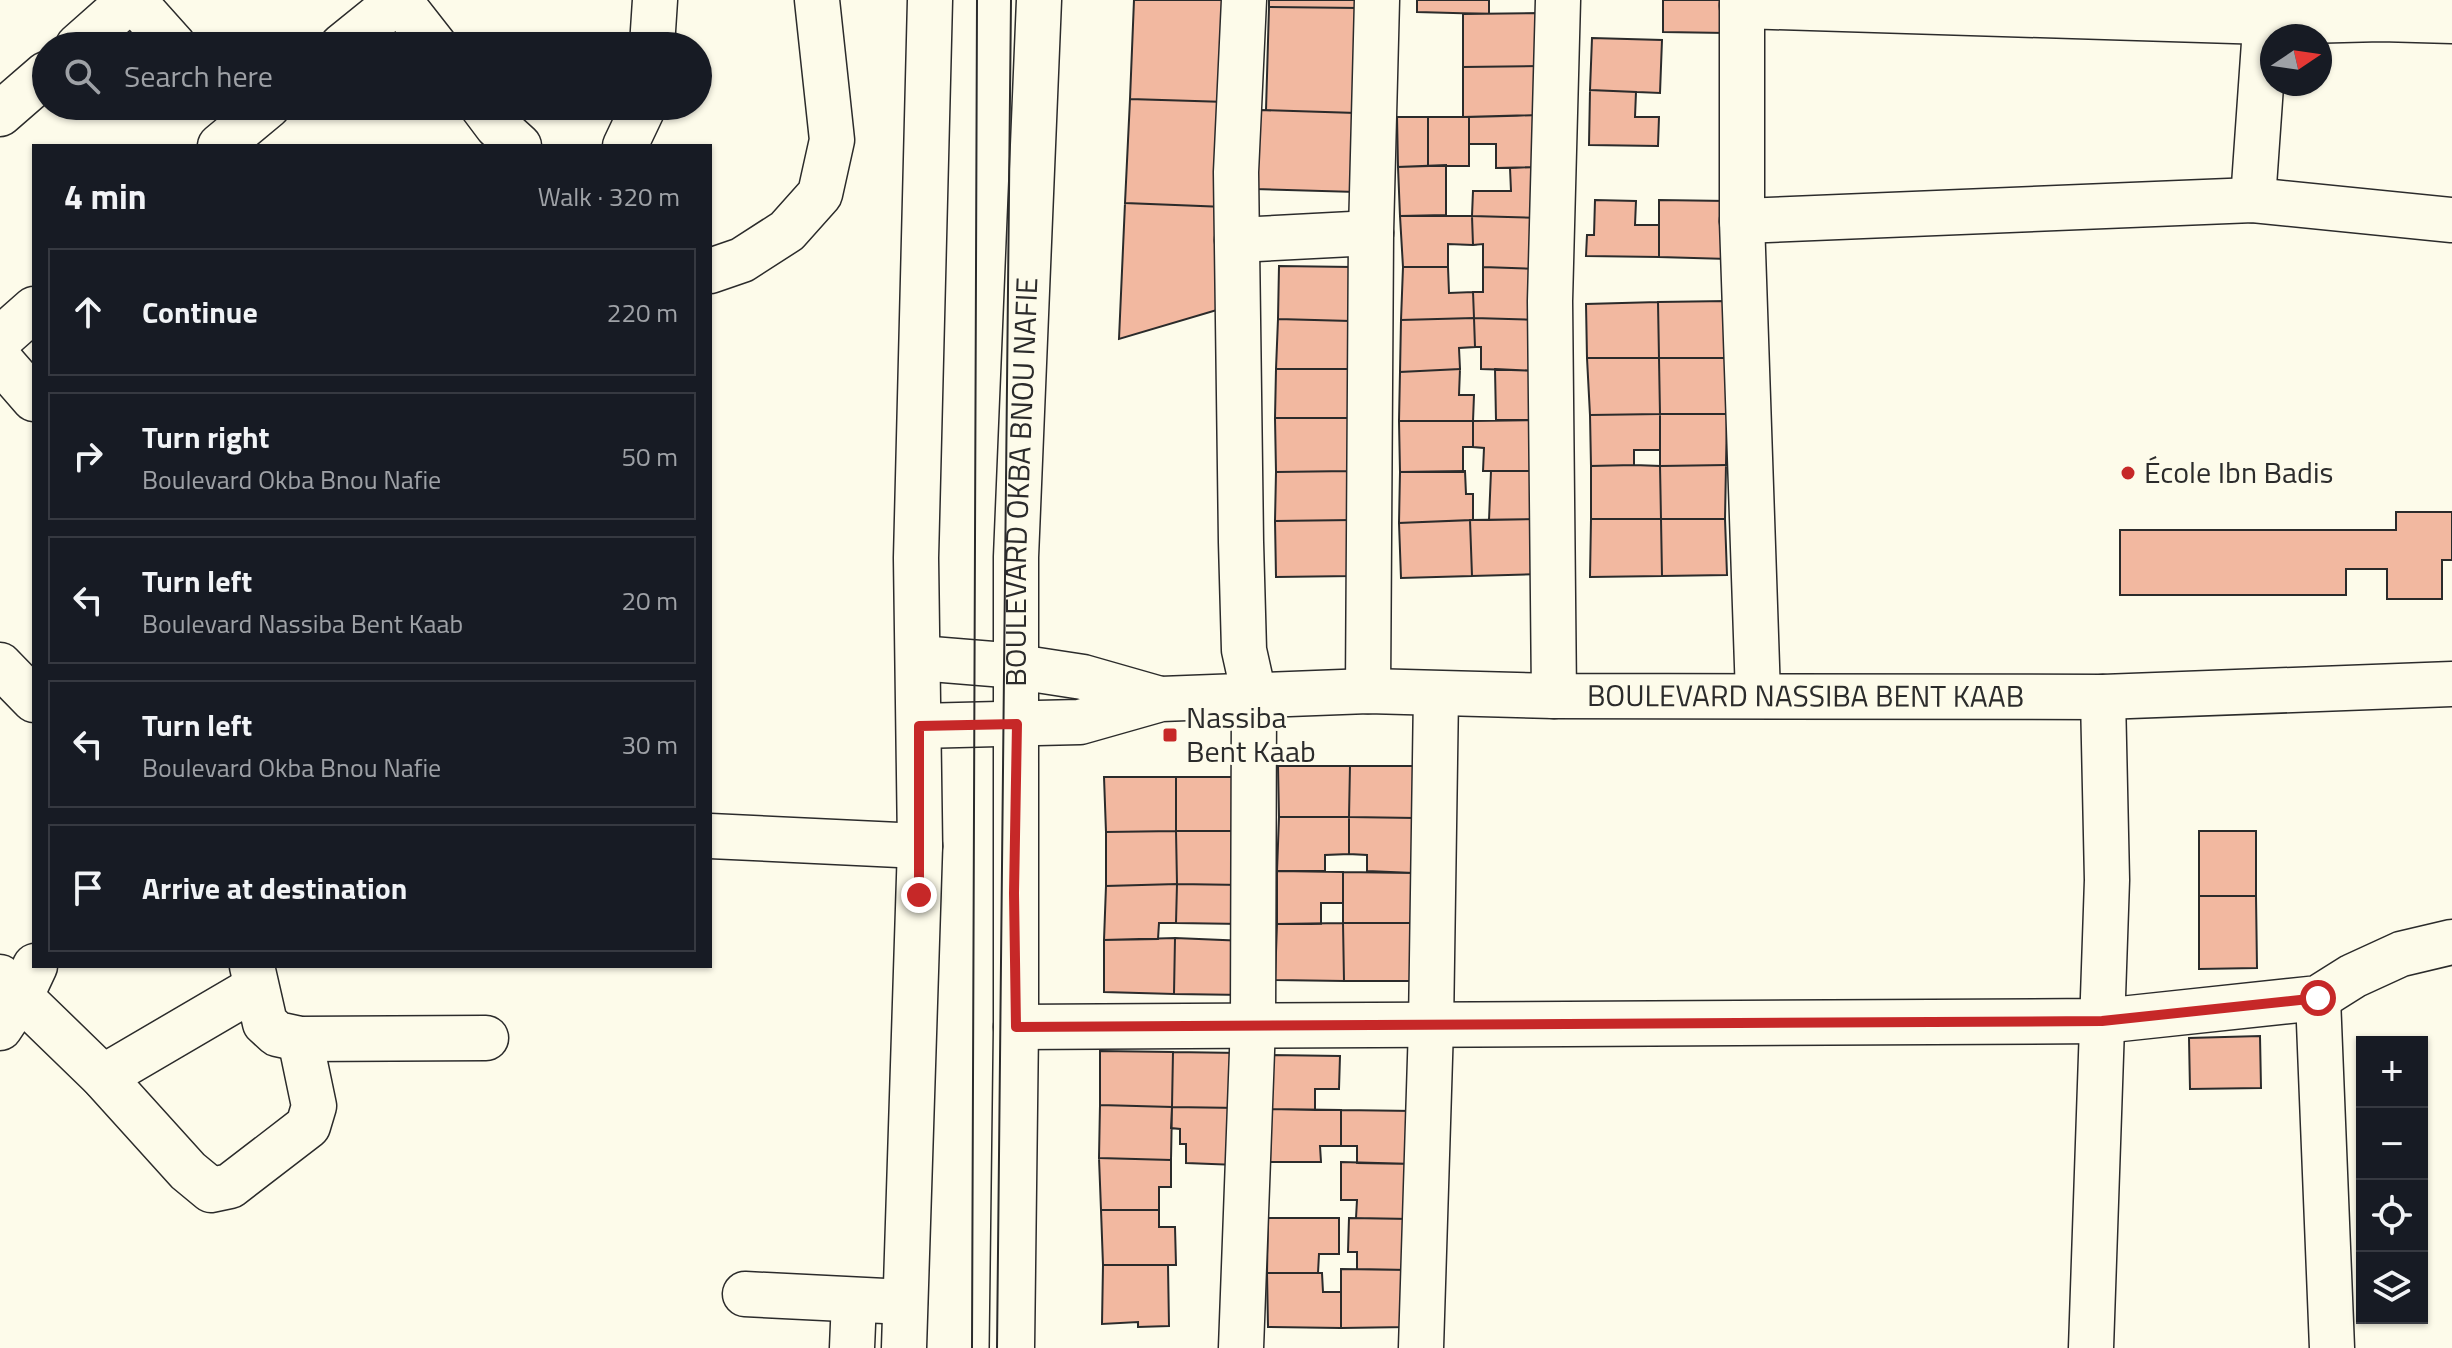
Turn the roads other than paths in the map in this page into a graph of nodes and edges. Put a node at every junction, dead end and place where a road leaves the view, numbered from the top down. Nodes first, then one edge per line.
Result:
1 (131, 0) edge
2 (655, 0) edge
3 (817, 0) edge
4 (930, 0) edge
5 (1039, 0) edge
6 (1244, 0) edge
7 (1377, 0) edge
8 (1558, 0) edge
9 (1742, 3) edge
10 (2266, 11) edge
11 (2452, 21) edge
12 (94, 32) edge
13 (161, 32) edge
14 (359, 32) edge
15 (424, 32) edge
16 (653, 32) edge
17 (32, 86) edge
18 (0, 114) edge
19 (492, 120) edge
20 (637, 120) edge
21 (517, 144) edge
22 (626, 144) edge
23 (2253, 200) junction
24 (2452, 220) edge
25 (1742, 221) junction
26 (1371, 233) junction
27 (1237, 240) junction
28 (712, 270) edge
29 (32, 311) edge
30 (0, 339) edge
31 (0, 360) edge
32 (32, 397) edge
33 (919, 658) junction
34 (0, 665) edge
35 (1018, 666) junction
36 (2452, 684) edge
37 (1368, 691) junction
38 (1436, 694) junction
39 (1254, 695) junction
40 (1758, 695) junction
41 (1554, 696) junction
42 (2103, 697) junction
43 (32, 698) edge
44 (1161, 699) junction
45 (1017, 724) junction
46 (919, 726) junction
47 (712, 836) edge
48 (920, 846) junction
49 (2452, 942) edge
50 (254, 977) edge
51 (13, 984) edge
52 (2318, 998) junction
53 (2102, 1021) junction
54 (1253, 1024) junction
55 (1431, 1026) junction
56 (1016, 1027) junction
57 (486, 1038) dead end
58 (300, 1039) junction
59 (103, 1077) junction
60 (745, 1294) dead end
61 (854, 1300) junction
62 (905, 1302) junction
63 (852, 1348) edge
64 (904, 1348) edge
65 (1012, 1348) edge
66 (1241, 1348) edge
67 (1421, 1348) edge
68 (2091, 1348) edge
69 (2332, 1348) edge

1 - 12 street
1 - 13 street
2 - 16 street
3 - 28 street
4 - 33 street
5 - 35 street, BOULEVARD OKBA BNOU NAFIE
6 - 27 street
7 - 26 street
8 - 41 street
9 - 10 street
9 - 25 street
10 - 11 street
10 - 23 street
14 - 15 street
17 - 18 street
19 - 21 street
20 - 22 street
23 - 24 street
23 - 25 street
25 - 40 street
26 - 27 street
26 - 37 street
27 - 39 street
29 - 30 street
31 - 32 street
33 - 35 street, BOULEVARD NASSIBA BENT KAAB
33 - 46 street
34 - 43 street
35 - 44 street, BOULEVARD NASSIBA BENT KAAB
35 - 45 street, BOULEVARD OKBA BNOU NAFIE
36 - 42 street, BOULEVARD NASSIBA BENT KAAB
37 - 38 street, BOULEVARD NASSIBA BENT KAAB
37 - 39 street, BOULEVARD NASSIBA BENT KAAB
38 - 41 street, BOULEVARD NASSIBA BENT KAAB
38 - 55 street
39 - 44 street, BOULEVARD NASSIBA BENT KAAB
39 - 54 street
40 - 41 street, BOULEVARD NASSIBA BENT KAAB
40 - 42 street, BOULEVARD NASSIBA BENT KAAB
42 - 53 street
44 - 45 street, BOULEVARD NASSIBA BENT KAAB
45 - 46 street, BOULEVARD NASSIBA BENT KAAB
45 - 56 street, BOULEVARD OKBA BNOU NAFIE
46 - 48 street
47 - 48 street
48 - 62 street
49 - 52 street
50 - 58 street
50 - 59 street
51 - 59 street
52 - 53 street
52 - 69 street
53 - 55 street
53 - 68 street
54 - 55 street
54 - 56 street
54 - 66 street
55 - 67 street
56 - 65 street, BOULEVARD OKBA BNOU NAFIE
57 - 58 street
58 - 59 street
60 - 61 street
61 - 62 street
61 - 63 street
62 - 64 street

